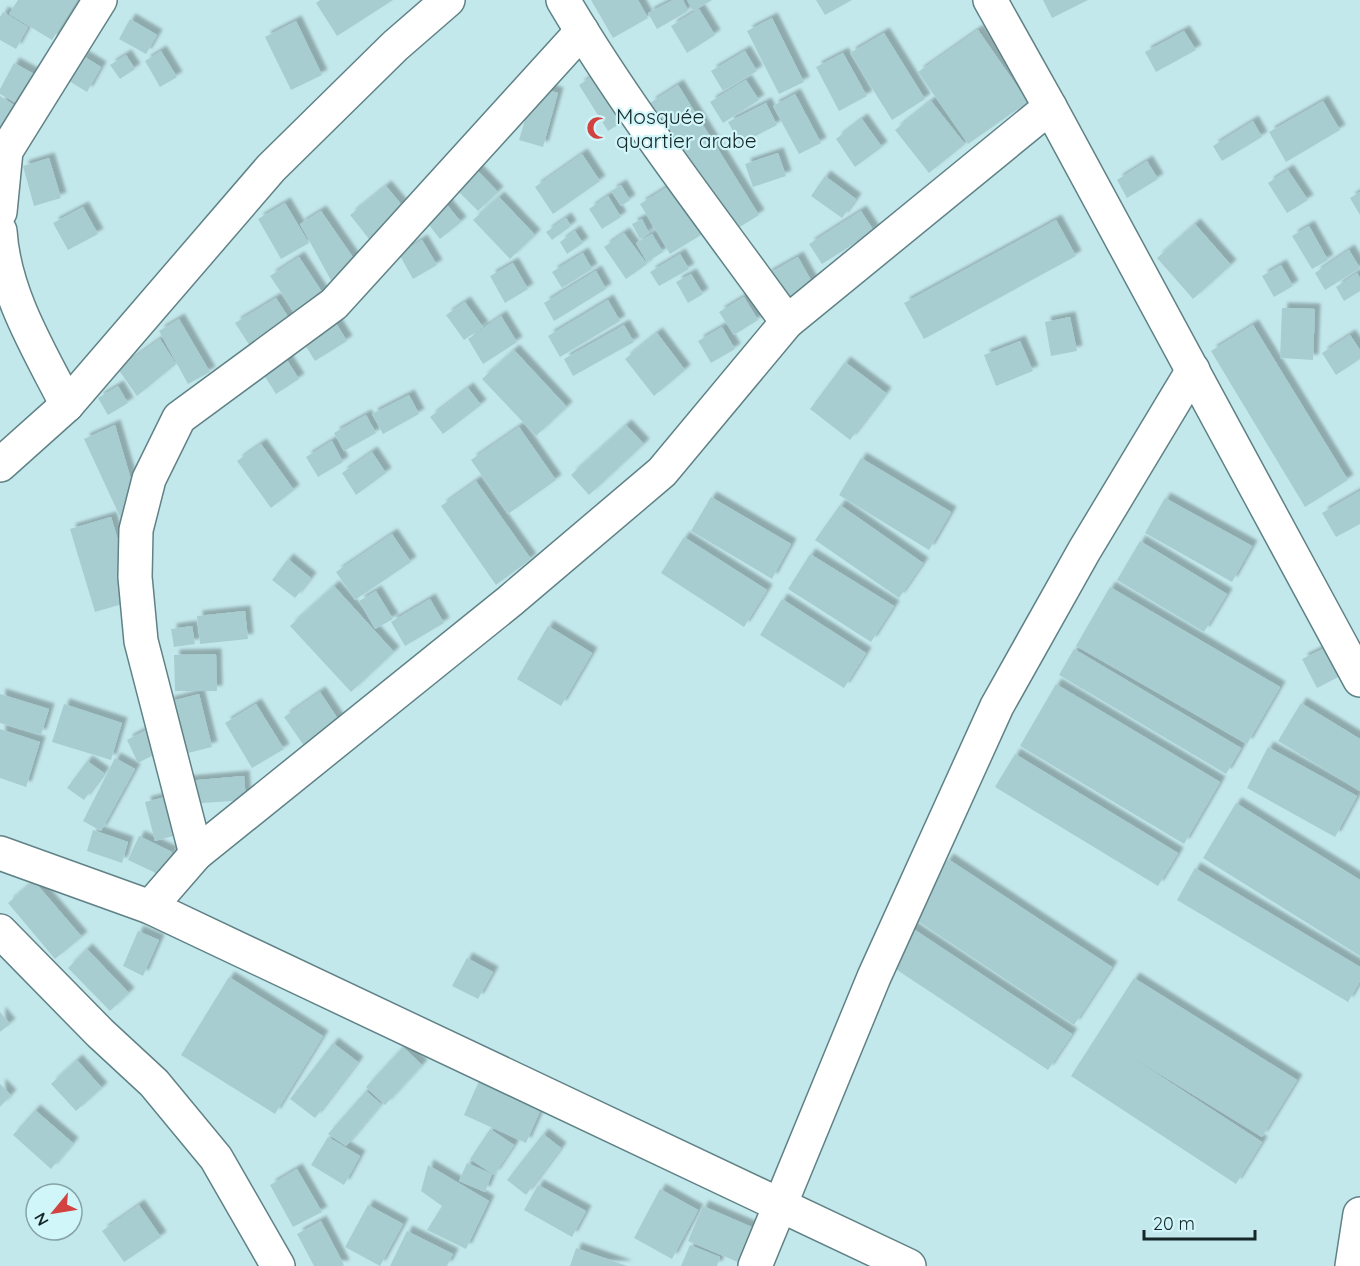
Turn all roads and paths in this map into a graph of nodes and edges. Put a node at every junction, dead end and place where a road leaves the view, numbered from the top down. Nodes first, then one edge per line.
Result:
1 (99, 0) edge
2 (448, 0) edge
3 (563, 0) edge
4 (990, 0) edge
5 (582, 31) junction
6 (1050, 107) junction
7 (0, 212) edge
8 (0, 247) edge
9 (787, 322) junction
10 (1193, 370) junction
11 (67, 405) junction
12 (0, 465) edge
13 (1360, 680) edge
14 (0, 853) edge
15 (196, 854) junction
16 (150, 907) junction
17 (0, 931) edge
18 (780, 1203) junction
19 (1360, 1214) edge
20 (278, 1266) edge
21 (755, 1266) edge
22 (909, 1266) edge
23 (1352, 1266) edge

1 - 7 street
2 - 11 street
3 - 5 street
4 - 6 street
5 - 9 street
5 - 15 street
6 - 9 street
6 - 10 street
8 - 11 street
9 - 15 street
10 - 13 street
10 - 18 street
11 - 12 street
14 - 16 street
15 - 16 street
16 - 18 street
17 - 20 street
18 - 21 street
18 - 22 street
19 - 23 street

